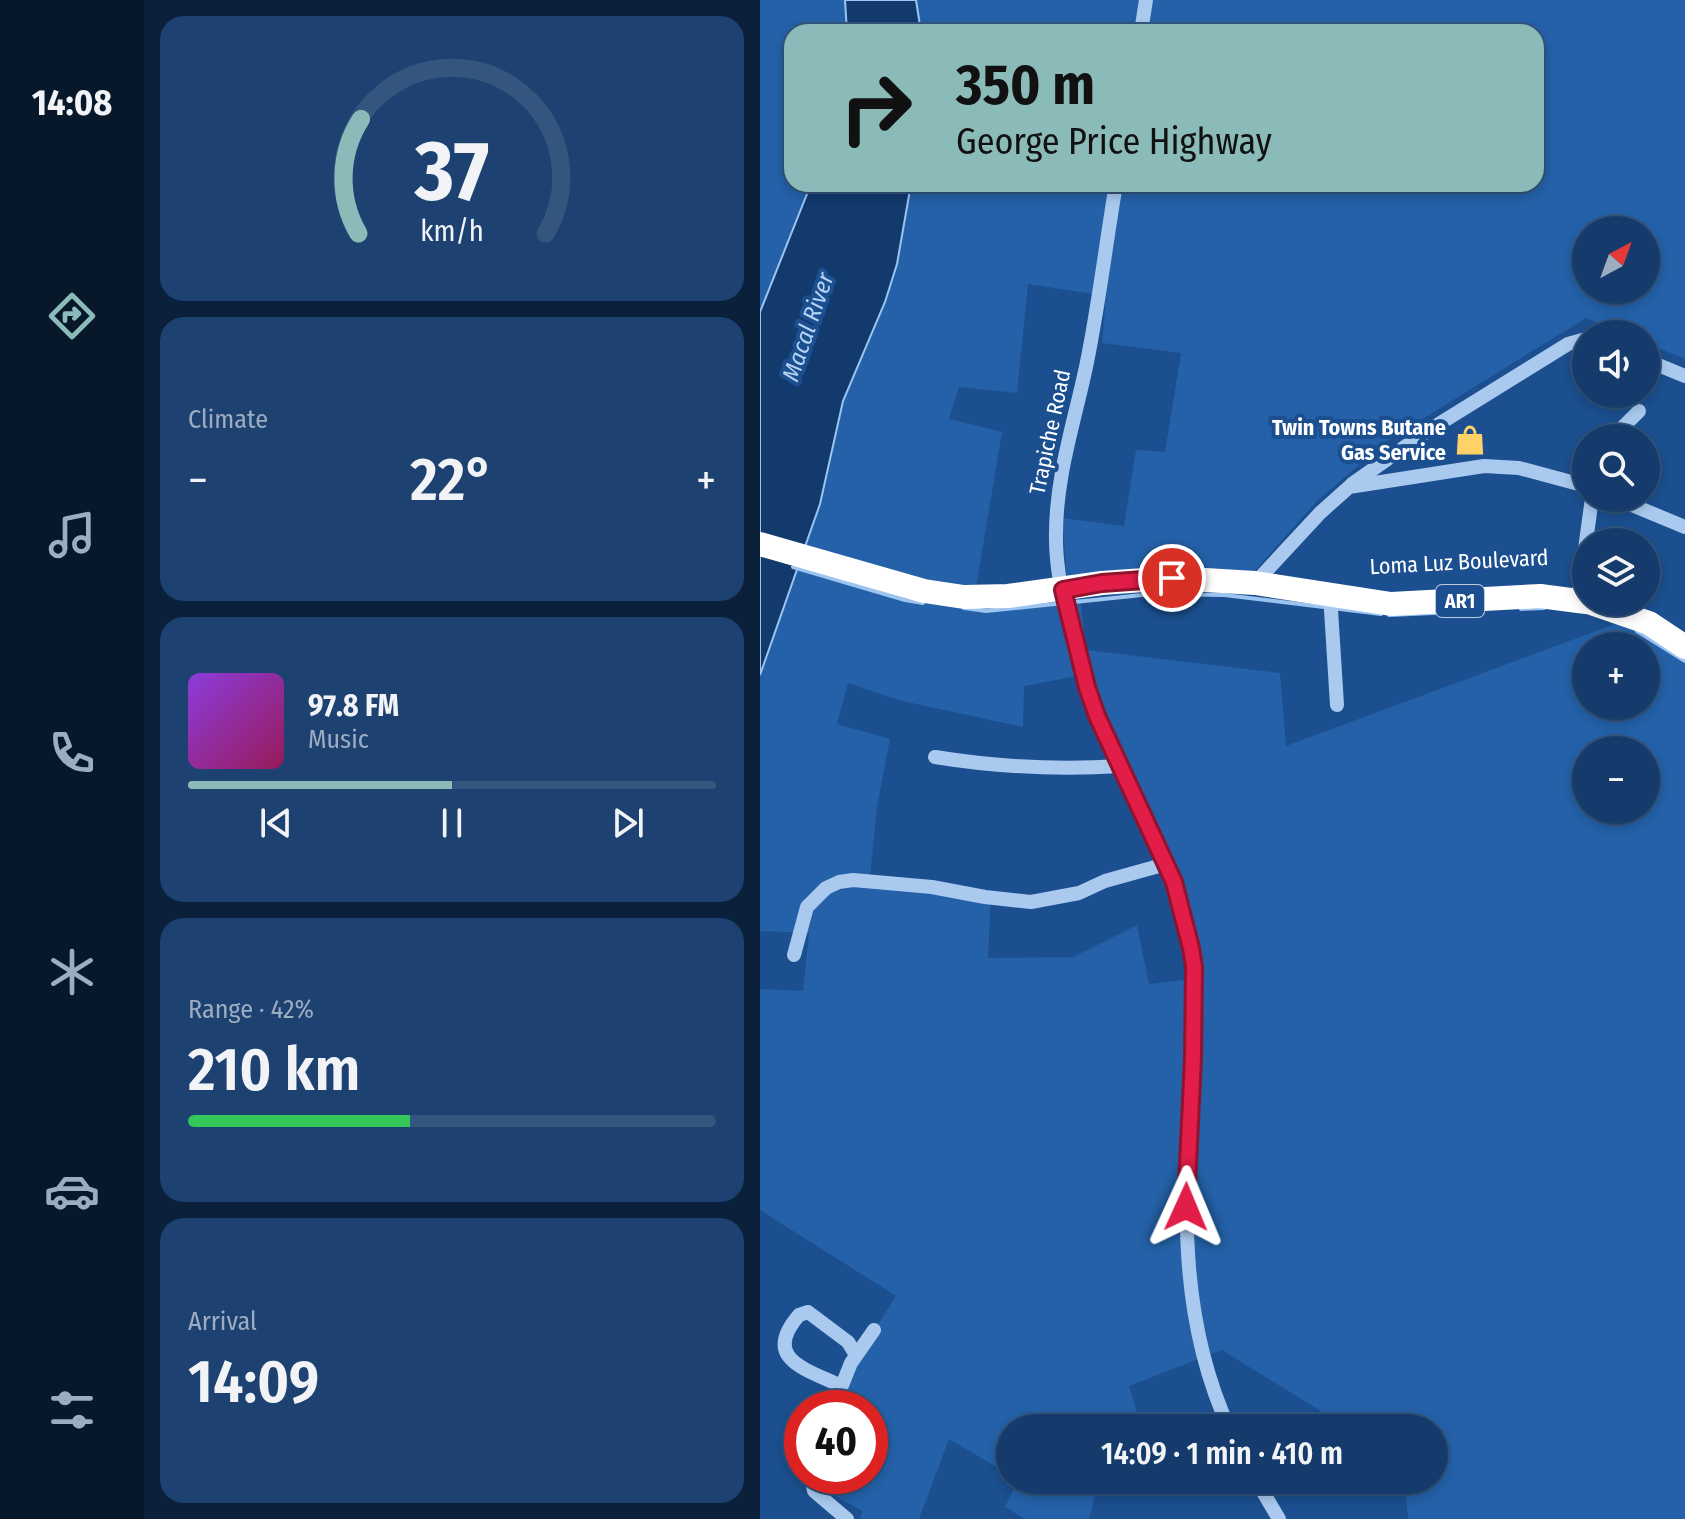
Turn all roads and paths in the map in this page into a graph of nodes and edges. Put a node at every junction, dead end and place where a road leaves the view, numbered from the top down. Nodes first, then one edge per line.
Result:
1 (1146, 0) edge
2 (1142, 24) edge
3 (1115, 192) edge
4 (1572, 343) edge
5 (1660, 366) edge
6 (1685, 376) edge
7 (1639, 411) dead end
8 (1626, 424) edge
9 (1572, 481) edge
10 (1349, 487) junction
11 (1649, 512) edge
12 (1685, 527) edge
13 (760, 544) edge
14 (1255, 583) junction
15 (1063, 590) junction
16 (1572, 591) edge
17 (1332, 594) junction
18 (1633, 616) edge
19 (1659, 616) edge
20 (1685, 631) edge
21 (1685, 647) edge
22 (1337, 705) dead end
23 (935, 757) dead end
24 (1121, 766) junction
25 (1166, 864) junction
26 (794, 955) dead end
27 (874, 1330) dead end
28 (856, 1355) junction
29 (841, 1386) junction
30 (840, 1390) edge
31 (1224, 1414) edge
32 (818, 1494) edge
33 (1264, 1494) edge
34 (847, 1519) edge
35 (1279, 1519) edge

1 - 2 street
3 - 15 street, Trapiche Road
4 - 10 street
5 - 6 street
7 - 8 street
9 - 10 street
10 - 14 street
11 - 12 street
13 - 15 highway, AR1
14 - 15 highway, AR1
14 - 17 highway, AR1
15 - 24 street, Trapiche Road
16 - 17 highway, Loma Luz Boulevard / AR1
17 - 22 street
18 - 21 highway, AR1
19 - 20 highway
23 - 24 street
24 - 25 street, Trapiche Road
25 - 26 street
25 - 31 street, Trapiche Road
27 - 28 street
28 - 29 street
28 - 29 street
29 - 30 street
32 - 34 street
33 - 35 street

